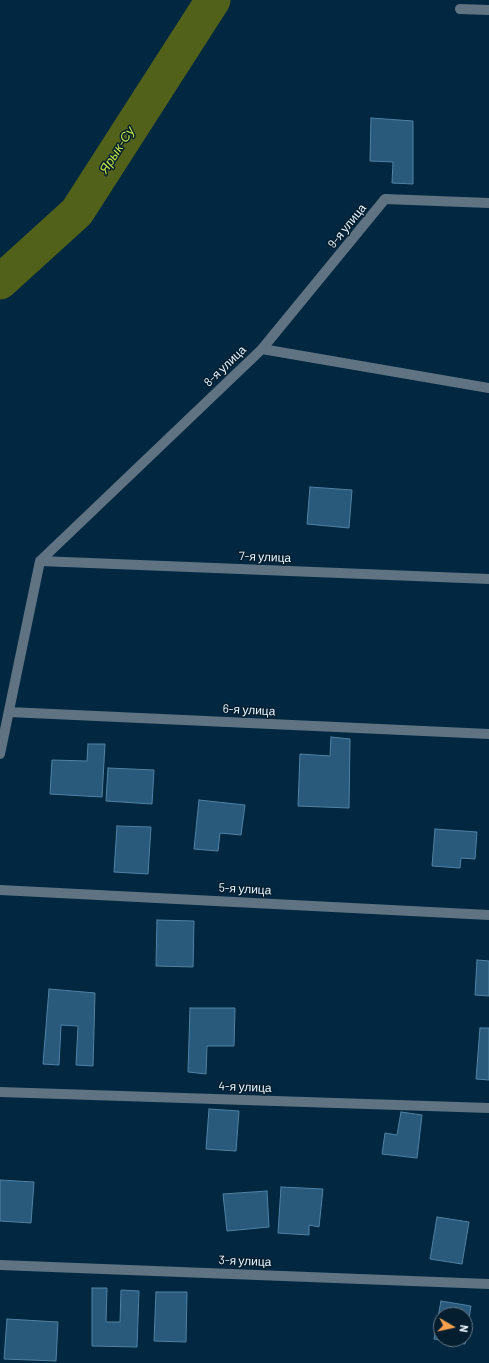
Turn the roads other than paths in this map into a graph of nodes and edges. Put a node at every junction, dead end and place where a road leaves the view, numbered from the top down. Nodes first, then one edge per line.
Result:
1 (460, 9) dead end
2 (489, 10) edge
3 (489, 203) edge
4 (262, 349) junction
5 (489, 388) edge
6 (40, 561) junction
7 (489, 579) edge
8 (8, 712) junction
9 (489, 734) edge
10 (0, 754) edge
11 (0, 890) edge
12 (489, 915) edge
13 (0, 1092) edge
14 (489, 1108) edge
15 (0, 1265) edge
16 (489, 1284) edge

1 - 2 street
3 - 4 street, 9-я улица
4 - 5 street, 8-я улица
4 - 6 street, 8-я улица
6 - 7 street, 7-я улица
6 - 8 street
8 - 9 street, 6-я улица
8 - 10 street
11 - 12 street, 5-я улица
13 - 14 street, 4-я улица
15 - 16 street, 3-я улица

